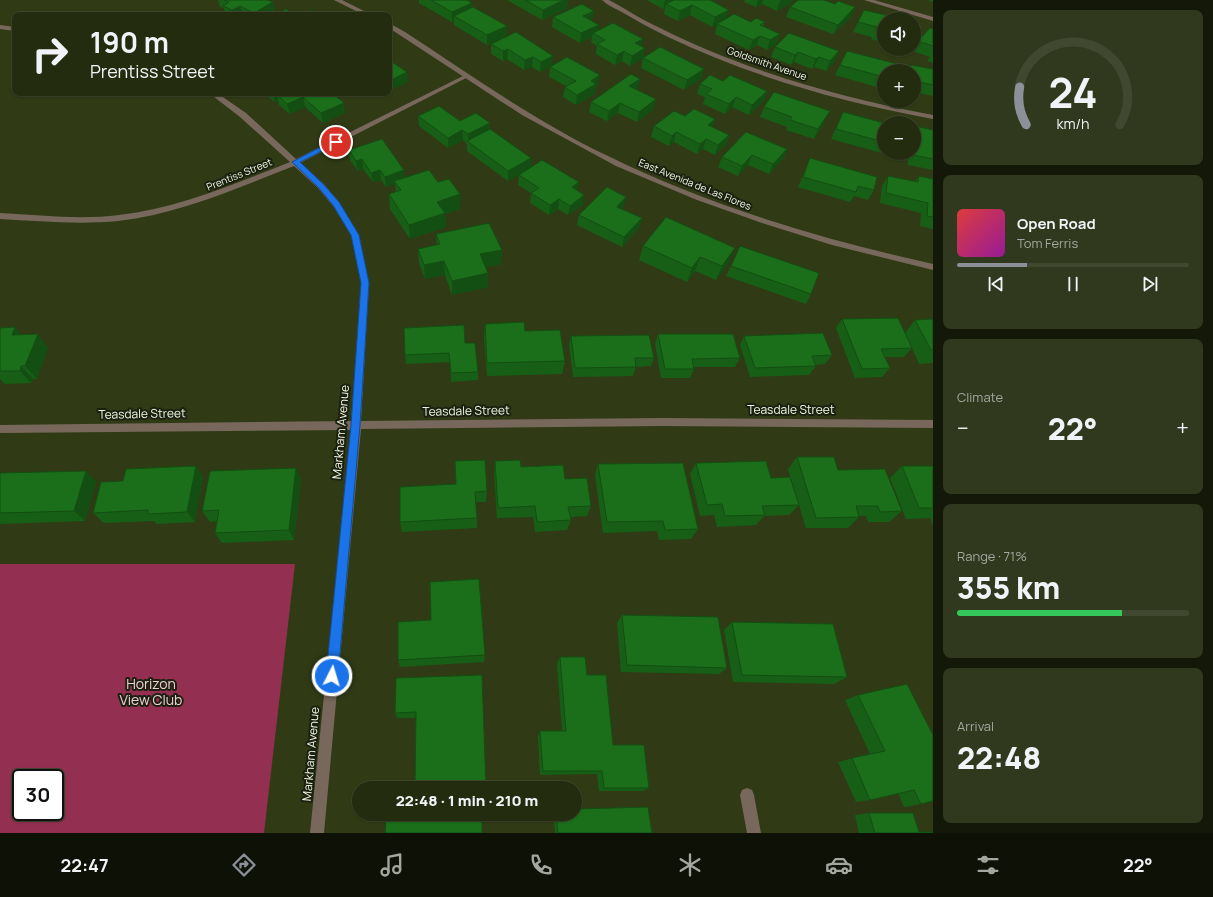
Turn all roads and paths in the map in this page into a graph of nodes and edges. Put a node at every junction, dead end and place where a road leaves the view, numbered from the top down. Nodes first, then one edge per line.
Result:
1 (337, 0) edge
2 (605, 0) edge
3 (866, 0) edge
4 (363, 12) edge
5 (933, 19) edge
6 (0, 27) edge
7 (392, 28) edge
8 (12, 29) edge
9 (467, 76) junction
10 (216, 96) edge
11 (933, 117) edge
12 (296, 162) junction
13 (0, 216) edge
14 (933, 266) edge
15 (933, 424) edge
16 (356, 425) junction
17 (0, 429) edge
18 (747, 795) dead end
19 (317, 833) edge
20 (754, 833) edge

1 - 4 street
2 - 11 street, Goldsmith Avenue
3 - 5 street
6 - 8 street
7 - 9 street, East Avenida de Las Flores
9 - 12 street, Prentiss Street
9 - 14 street, East Avenida de Las Flores
10 - 12 street, Markham Avenue
12 - 13 street, Prentiss Street
12 - 16 street, Markham Avenue
15 - 16 street, Teasdale Street
16 - 17 street, Teasdale Street
16 - 19 street, Markham Avenue
18 - 20 street

